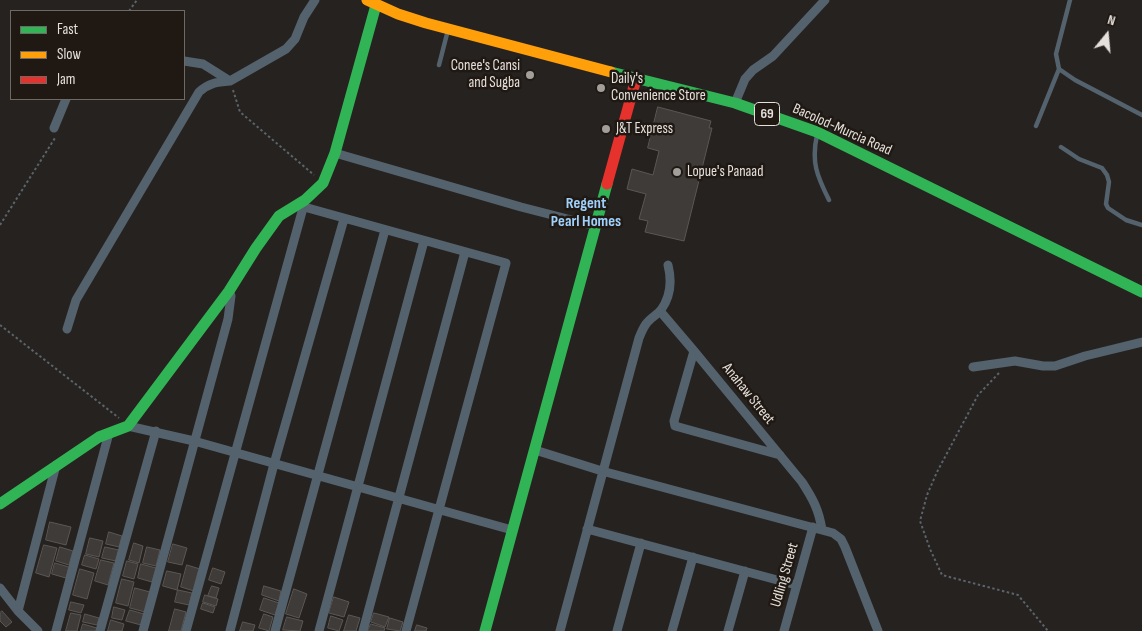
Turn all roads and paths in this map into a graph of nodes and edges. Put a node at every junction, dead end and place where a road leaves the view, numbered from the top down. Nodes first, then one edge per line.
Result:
1 (316, 0) edge
2 (825, 0) edge
3 (1070, 0) edge
4 (372, 3) edge
5 (448, 28) junction
6 (185, 61) edge
7 (438, 66) dead end
8 (1059, 69) junction
9 (636, 79) junction
10 (230, 80) junction
11 (66, 100) edge
12 (735, 103) junction
13 (1142, 115) edge
14 (1036, 126) dead end
15 (56, 131) joint
16 (817, 132) junction
17 (1060, 147) dead end
18 (335, 153) junction
19 (323, 183) junction
20 (829, 200) dead end
21 (300, 206) junction
22 (344, 219) junction
23 (0, 225) edge
24 (1142, 225) edge
25 (594, 226) junction
26 (384, 230) junction
27 (424, 241) junction
28 (465, 252) junction
29 (668, 265) dead end
30 (1141, 290) edge
31 (229, 291) junction
32 (660, 312) junction
33 (0, 325) edge
34 (67, 329) dead end
35 (1142, 342) edge
36 (694, 351) junction
37 (1006, 363) junction
38 (973, 367) dead end
39 (128, 426) junction
40 (156, 431) junction
41 (109, 433) junction
42 (194, 441) junction
43 (534, 450) junction
44 (236, 453) junction
45 (780, 455) junction
46 (274, 464) junction
47 (56, 465) junction
48 (602, 471) junction
49 (317, 475) junction
50 (358, 486) junction
51 (399, 498) junction
52 (0, 504) edge
53 (440, 509) junction
54 (818, 528) junction
55 (587, 529) junction
56 (512, 530) junction
57 (641, 543) junction
58 (693, 557) junction
59 (745, 571) junction
60 (796, 585) junction
61 (0, 588) edge
62 (18, 611) junction
63 (38, 631) edge
64 (56, 631) edge
65 (100, 631) edge
66 (143, 631) edge
67 (186, 631) edge
68 (230, 631) edge
69 (275, 631) edge
70 (318, 631) edge
71 (363, 631) edge
72 (406, 631) edge
73 (485, 631) edge
74 (560, 631) edge
75 (617, 631) edge
76 (672, 631) edge
77 (728, 631) edge
78 (784, 631) edge
79 (878, 631) edge
80 (1048, 631) edge

1 - 10 street
2 - 12 street
3 - 8 lane
4 - 5 street, Bacolod-Murcia Road / 69
4 - 18 street
5 - 7 lane
5 - 9 street, Bacolod-Murcia Road / 69
6 - 10 street
8 - 13 lane
8 - 14 lane
9 - 12 street, Bacolod-Murcia Road / 69
9 - 25 street
10 - 19 path
10 - 34 street
11 - 15 street
12 - 16 street, Bacolod-Murcia Road / 69
15 - 23 path
16 - 20 lane
16 - 30 street, Bacolod-Murcia Road / 69
17 - 24 lane
18 - 19 street
18 - 25 street
19 - 21 street
21 - 22 street
21 - 31 street
21 - 44 street
22 - 26 street
22 - 46 street
25 - 43 street
26 - 27 street
26 - 49 street
27 - 28 street
27 - 50 street
28 - 51 street
28 - 53 street
29 - 32 street
31 - 39 street
31 - 42 street
32 - 36 street, Anahaw Street
32 - 48 street
33 - 39 path
35 - 37 street
36 - 45 street, Anahaw Street
36 - 45 street
37 - 38 street
37 - 80 path
39 - 40 street
39 - 41 street
40 - 42 street
40 - 65 street
41 - 47 street
41 - 64 street
42 - 44 street
42 - 66 street
43 - 48 street
43 - 56 street
44 - 46 street
44 - 67 street
45 - 54 street, Anahaw Street
46 - 49 street
46 - 68 street
47 - 52 street
47 - 62 street
48 - 54 street
48 - 55 street
49 - 50 street
49 - 69 street
50 - 51 street
50 - 70 street
51 - 53 street
51 - 71 street
53 - 56 street
53 - 72 street
54 - 60 street, Udling Street
54 - 79 street
55 - 57 street
55 - 74 street
56 - 73 street
57 - 58 street
57 - 75 street
58 - 59 street
58 - 76 street
59 - 60 street
59 - 77 street
60 - 78 street, Udling Street
61 - 62 street
62 - 63 street

